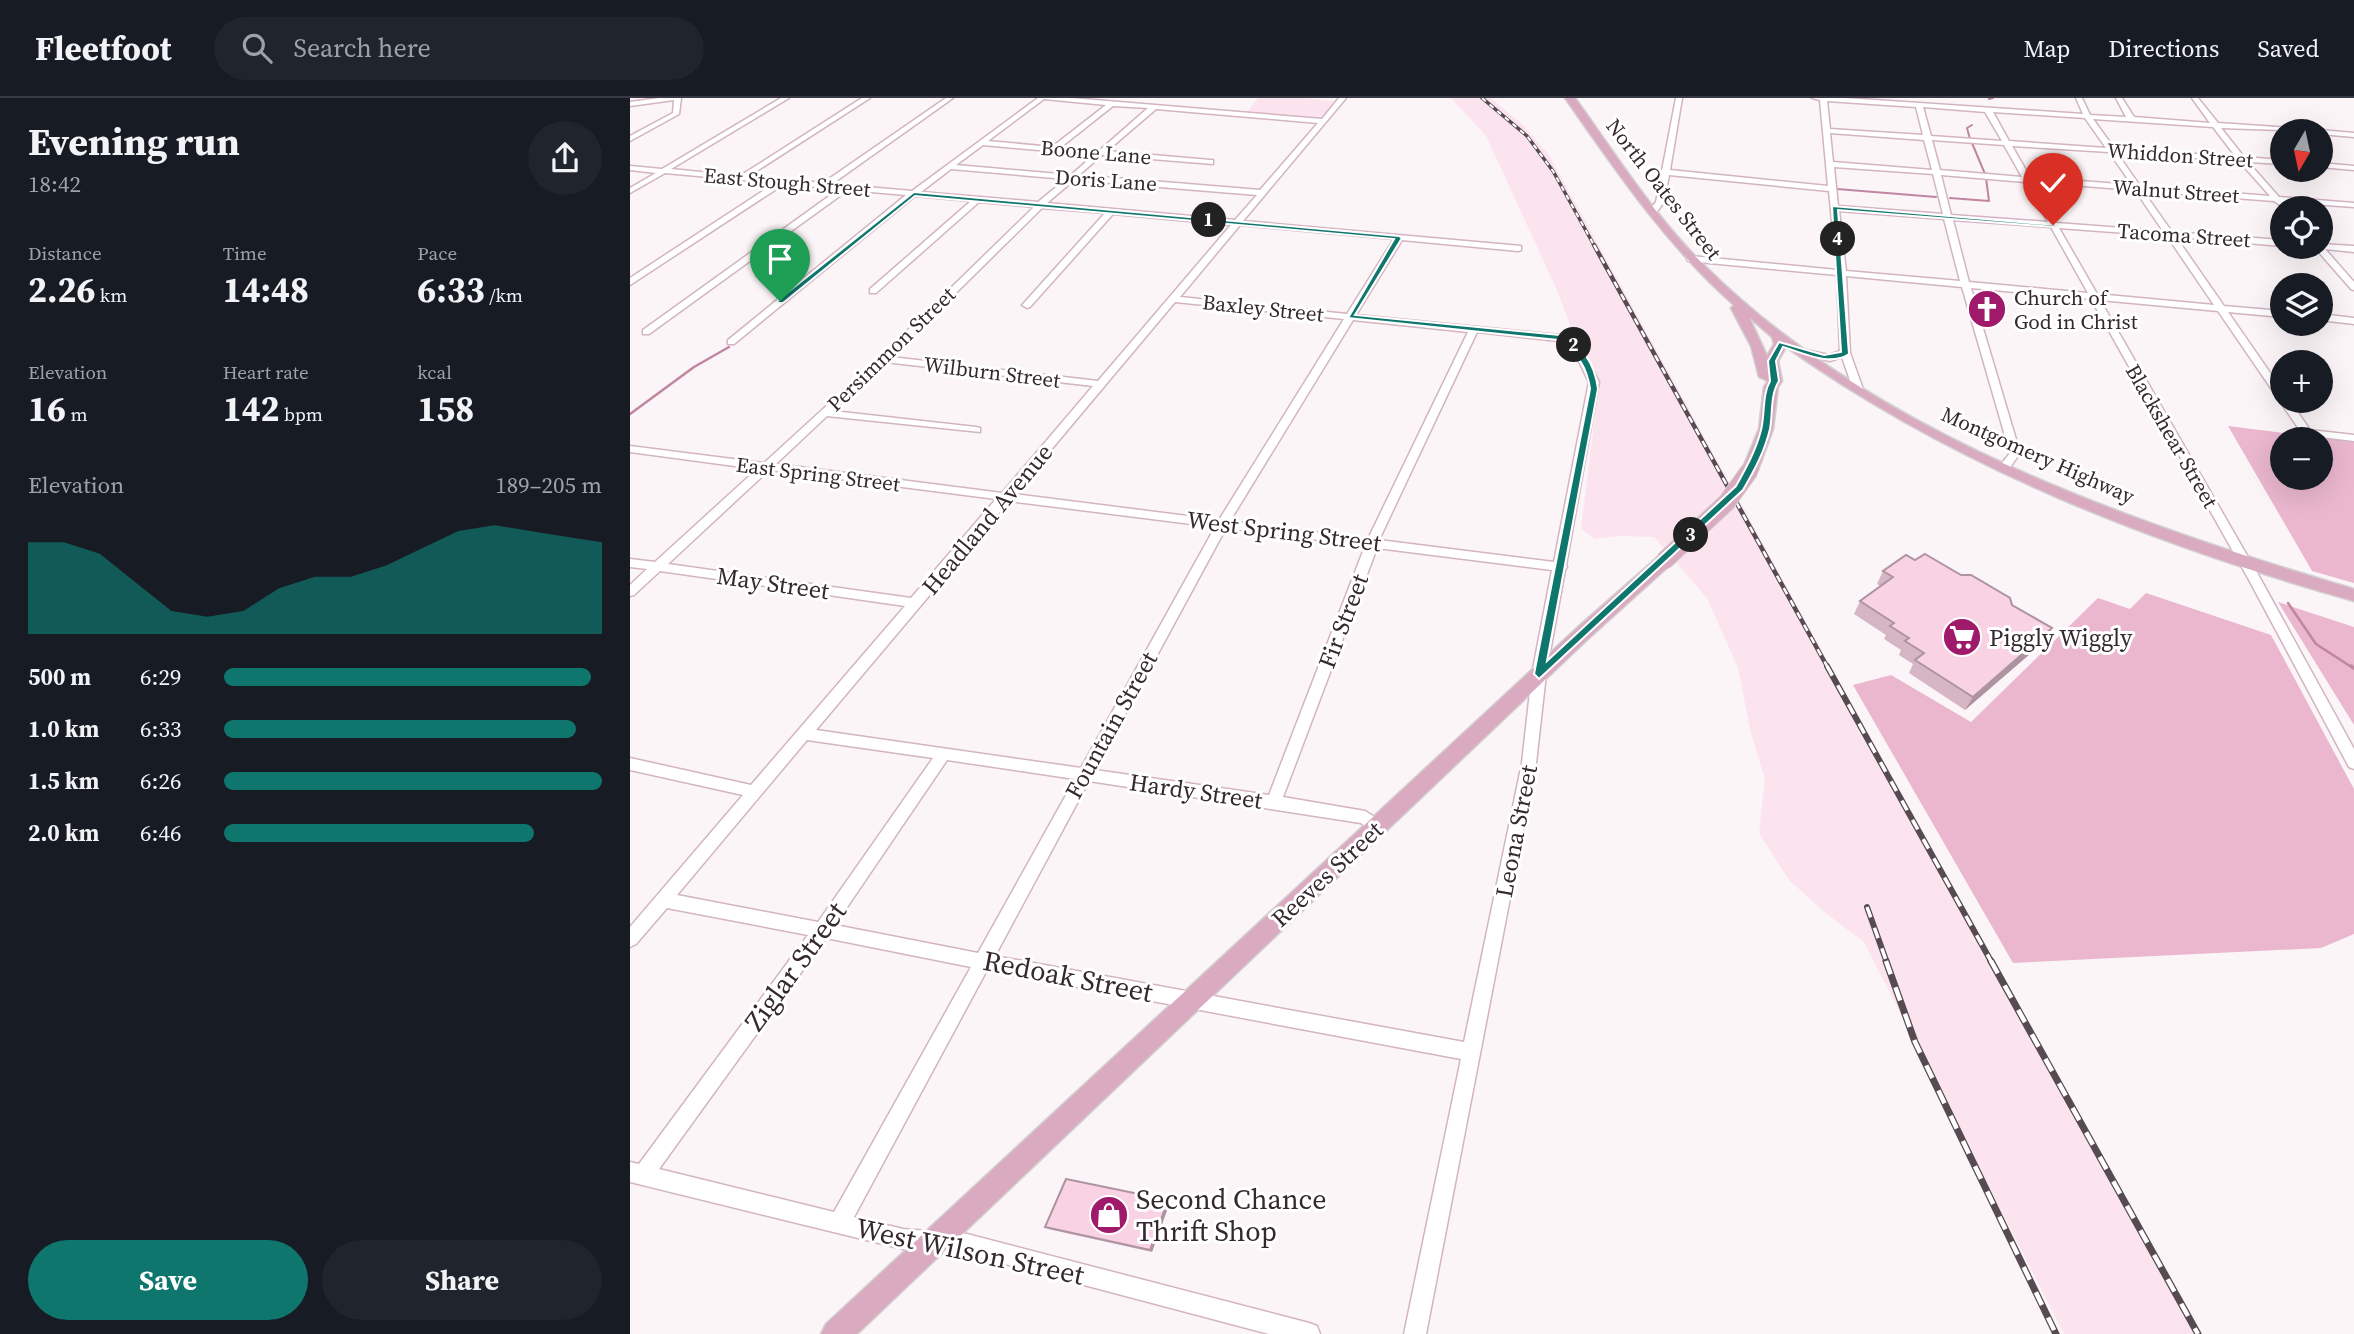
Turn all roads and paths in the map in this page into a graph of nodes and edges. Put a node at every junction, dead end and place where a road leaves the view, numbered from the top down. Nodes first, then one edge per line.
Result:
1 (676, 98) edge
2 (786, 98) edge
3 (867, 98) edge
4 (950, 98) edge
5 (1042, 98) edge
6 (1047, 98) edge
7 (1343, 98) edge
8 (1570, 98) edge
9 (1679, 98) edge
10 (1815, 98) edge
11 (1973, 98) edge
12 (2079, 98) edge
13 (2119, 98) edge
14 (2195, 98) edge
15 (1823, 99) edge
16 (1877, 100) edge
17 (630, 104) edge
18 (1111, 104) junction
19 (1919, 105) junction
20 (1154, 107) junction
21 (1983, 109) junction
22 (2088, 117) junction
23 (2131, 119) junction
24 (1324, 121) junction
25 (2215, 125) junction
26 (2270, 129) edge
27 (1827, 131) junction
28 (2333, 133) edge
29 (2339, 134) junction
30 (2354, 135) edge
31 (1928, 138) junction
32 (630, 139) edge
33 (2348, 142) dead end
34 (981, 143) junction
35 (2007, 143) junction
36 (1054, 149) junction
37 (2111, 150) junction
38 (1101, 153) junction
39 (2242, 160) junction
40 (2270, 161) edge
41 (1210, 162) dead end
42 (1830, 164) junction
43 (2333, 166) edge
44 (949, 167) junction
45 (630, 168) edge
46 (2354, 168) edge
47 (664, 171) junction
48 (1937, 172) junction
49 (1665, 173) junction
50 (741, 178) junction
51 (1072, 178) junction
52 (2027, 179) junction
53 (782, 181) junction
54 (825, 186) junction
55 (847, 187) junction
56 (2137, 188) junction
57 (1833, 189) junction
58 (630, 191) edge
59 (1263, 193) junction
60 (914, 194) junction
61 (2273, 196) edge
62 (978, 199) junction
63 (2270, 199) edge
64 (2333, 203) edge
65 (1040, 205) junction
66 (2354, 205) edge
67 (1835, 208) junction
68 (1111, 211) junction
69 (1653, 211) junction
70 (1948, 217) junction
71 (1238, 223) junction
72 (2053, 225) junction
73 (2169, 234) junction
74 (1399, 238) junction
75 (2270, 242) edge
76 (2333, 247) edge
77 (1518, 248) dead end
78 (2354, 249) edge
79 (1691, 259) junction
80 (2330, 259) edge
81 (1840, 271) junction
82 (2342, 274) junction
83 (2354, 274) edge
84 (630, 282) edge
85 (1965, 284) junction
86 (2354, 287) edge
87 (873, 290) dead end
88 (2092, 295) junction
89 (1174, 299) junction
90 (1733, 299) junction
91 (1027, 305) dead end
92 (2220, 308) junction
93 (2270, 313) edge
94 (1350, 317) junction
95 (2333, 319) edge
96 (2354, 321) edge
97 (1474, 329) junction
98 (646, 331) dead end
99 (1560, 338) joint
100 (731, 342) dead end
101 (1793, 348) junction
102 (1845, 354) junction
103 (883, 359) junction
104 (1767, 362) junction
105 (2270, 380) edge
106 (1101, 384) junction
107 (1858, 389) junction
108 (825, 413) junction
109 (2293, 413) edge
110 (976, 429) dead end
111 (2354, 438) edge
112 (630, 449) edge
113 (2005, 467) junction
114 (764, 468) junction
115 (1005, 497) junction
116 (1222, 524) junction
117 (1373, 541) junction
118 (2244, 561) junction
119 (630, 564) edge
120 (657, 566) junction
121 (1561, 567) junction
122 (630, 592) edge
123 (2354, 595) edge
124 (916, 603) junction
125 (1539, 674) junction
126 (804, 734) junction
127 (944, 754) junction
128 (2354, 763) edge
129 (630, 764) edge
130 (1085, 774) junction
131 (755, 792) junction
132 (1275, 802) junction
133 (1377, 827) junction
134 (663, 900) junction
135 (822, 930) junction
136 (630, 939) edge
137 (982, 959) junction
138 (1191, 1001) junction
139 (1473, 1052) junction
140 (636, 1173) edge
141 (840, 1222) junction
142 (935, 1241) junction
143 (836, 1334) edge
144 (1309, 1334) edge
145 (1415, 1334) edge

1 - 17 street
1 - 32 street
2 - 47 street
3 - 50 street
4 - 54 street
5 - 34 street
6 - 18 street
7 - 24 street, Headland Avenue
8 - 69 main road, North Oates Street
9 - 49 street
10 - 15 street
11 - 21 street, Blackshear Street
12 - 22 street
13 - 23 street
14 - 25 street
15 - 16 street
15 - 27 street
16 - 19 street
18 - 20 street
18 - 36 street
19 - 21 street
19 - 31 street
20 - 24 street
20 - 38 street, Persimmon Street
21 - 22 street
21 - 35 street, Blackshear Street
22 - 23 street
22 - 37 street
23 - 25 street
24 - 59 street, Headland Avenue
25 - 26 street
25 - 39 street
27 - 31 street, Whiddon Street
27 - 42 street
28 - 29 street
29 - 30 street
29 - 33 street
31 - 35 street, Whiddon Street
31 - 48 street
34 - 36 street, Boone Lane
34 - 44 street
35 - 37 street, Whiddon Street
35 - 52 street, Blackshear Street
36 - 38 street, Boone Lane
37 - 39 street, Whiddon Street
37 - 56 street
38 - 41 street, Boone Lane
38 - 51 street, Persimmon Street
39 - 40 street, Whiddon Street
39 - 61 street
42 - 48 street, Walnut Street
42 - 57 street
43 - 46 street
44 - 51 street, Doris Lane
44 - 60 street
45 - 47 street, East Stough Street
47 - 50 street, East Stough Street
47 - 58 street
48 - 52 street, Walnut Street
48 - 70 street
49 - 57 street
49 - 69 street
50 - 53 street, East Stough Street
51 - 59 street, Doris Lane
51 - 65 street, Persimmon Street
52 - 56 street, Walnut Street
52 - 72 street, Blackshear Street
53 - 54 street, East Stough Street
53 - 84 street
54 - 55 street, East Stough Street
55 - 60 street, East Stough Street
55 - 98 street
56 - 63 street, Walnut Street
56 - 73 street
57 - 67 street
59 - 71 street, Headland Avenue
60 - 62 street, East Stough Street
60 - 100 street
62 - 65 street, East Stough Street
62 - 87 street
64 - 66 street, Walnut Street
65 - 68 street, East Stough Street
65 - 103 street, Persimmon Street
67 - 70 street, Tacoma Street
67 - 81 street
68 - 71 street, East Stough Street
68 - 91 street
69 - 79 main road, North Oates Street
70 - 72 street, Tacoma Street
70 - 85 street
71 - 74 street, East Stough Street
71 - 89 street, Headland Avenue
72 - 73 street, Tacoma Street
72 - 88 street, Blackshear Street
73 - 75 street, Tacoma Street
73 - 92 street
74 - 77 street, East Stough Street
74 - 94 street, Fountain Street
76 - 78 street
79 - 81 street
79 - 90 main road, North Oates Street
80 - 82 street
81 - 85 street
81 - 102 street
82 - 83 street
82 - 86 street
85 - 88 street
85 - 113 street
88 - 92 street
88 - 118 street, Blackshear Street
89 - 94 street, Baxley Street
89 - 106 street, Headland Avenue
90 - 101 main road, Montgomery Highway
90 - 104 main road, Reeves Street
92 - 93 street
92 - 105 street
94 - 97 street, Baxley Street
94 - 116 street, Fountain Street
95 - 96 street
97 - 99 street, Baxley Street
97 - 117 street, Fir Street
99 - 121 street, Leona Street
101 - 102 street
101 - 104 main road, Reeves Street
101 - 104 main road
101 - 107 main road, Montgomery Highway
102 - 107 street
103 - 106 street, Wilburn Street
103 - 108 street, Persimmon Street
104 - 125 main road, Reeves Street, bridge
106 - 115 street, Headland Avenue
107 - 113 main road, Montgomery Highway
108 - 110 street
108 - 114 street, Persimmon Street
109 - 111 street
112 - 114 street, East Spring Street
113 - 118 main road, Montgomery Highway
114 - 115 street, East Spring Street
114 - 120 street, Persimmon Street
115 - 116 street, West Spring Street
115 - 124 street, Headland Avenue
116 - 117 street, West Spring Street
116 - 130 street, Fountain Street
117 - 121 street, West Spring Street
117 - 132 street, Fir Street
118 - 123 main road, Montgomery Highway
118 - 128 street, Blackshear Street
119 - 120 street, May Street
120 - 122 street, Persimmon Street
120 - 124 street, May Street
121 - 125 street, Leona Street
124 - 126 street, Headland Avenue
125 - 133 main road, Reeves Street
125 - 139 street, Leona Street
126 - 127 street, Hardy Street
126 - 131 street, Headland Avenue
127 - 130 street, Hardy Street
127 - 135 street, Ziglar Street
129 - 131 street
130 - 132 street, Hardy Street
130 - 137 street, Fountain Street
131 - 134 street, Headland Avenue
132 - 133 street, Hardy Street
133 - 138 main road, Reeves Street
134 - 135 street, Redoak Street
134 - 136 street, Headland Avenue
135 - 137 street, Redoak Street
135 - 140 street, Ziglar Street
137 - 138 street, Redoak Street
137 - 141 street, Fountain Street
138 - 139 street, Redoak Street
138 - 142 main road, Reeves Street
139 - 145 street, Leona Street
140 - 141 street, West Wilson Street
141 - 142 street, West Wilson Street
142 - 143 main road, Reeves Street
142 - 144 street, West Wilson Street

